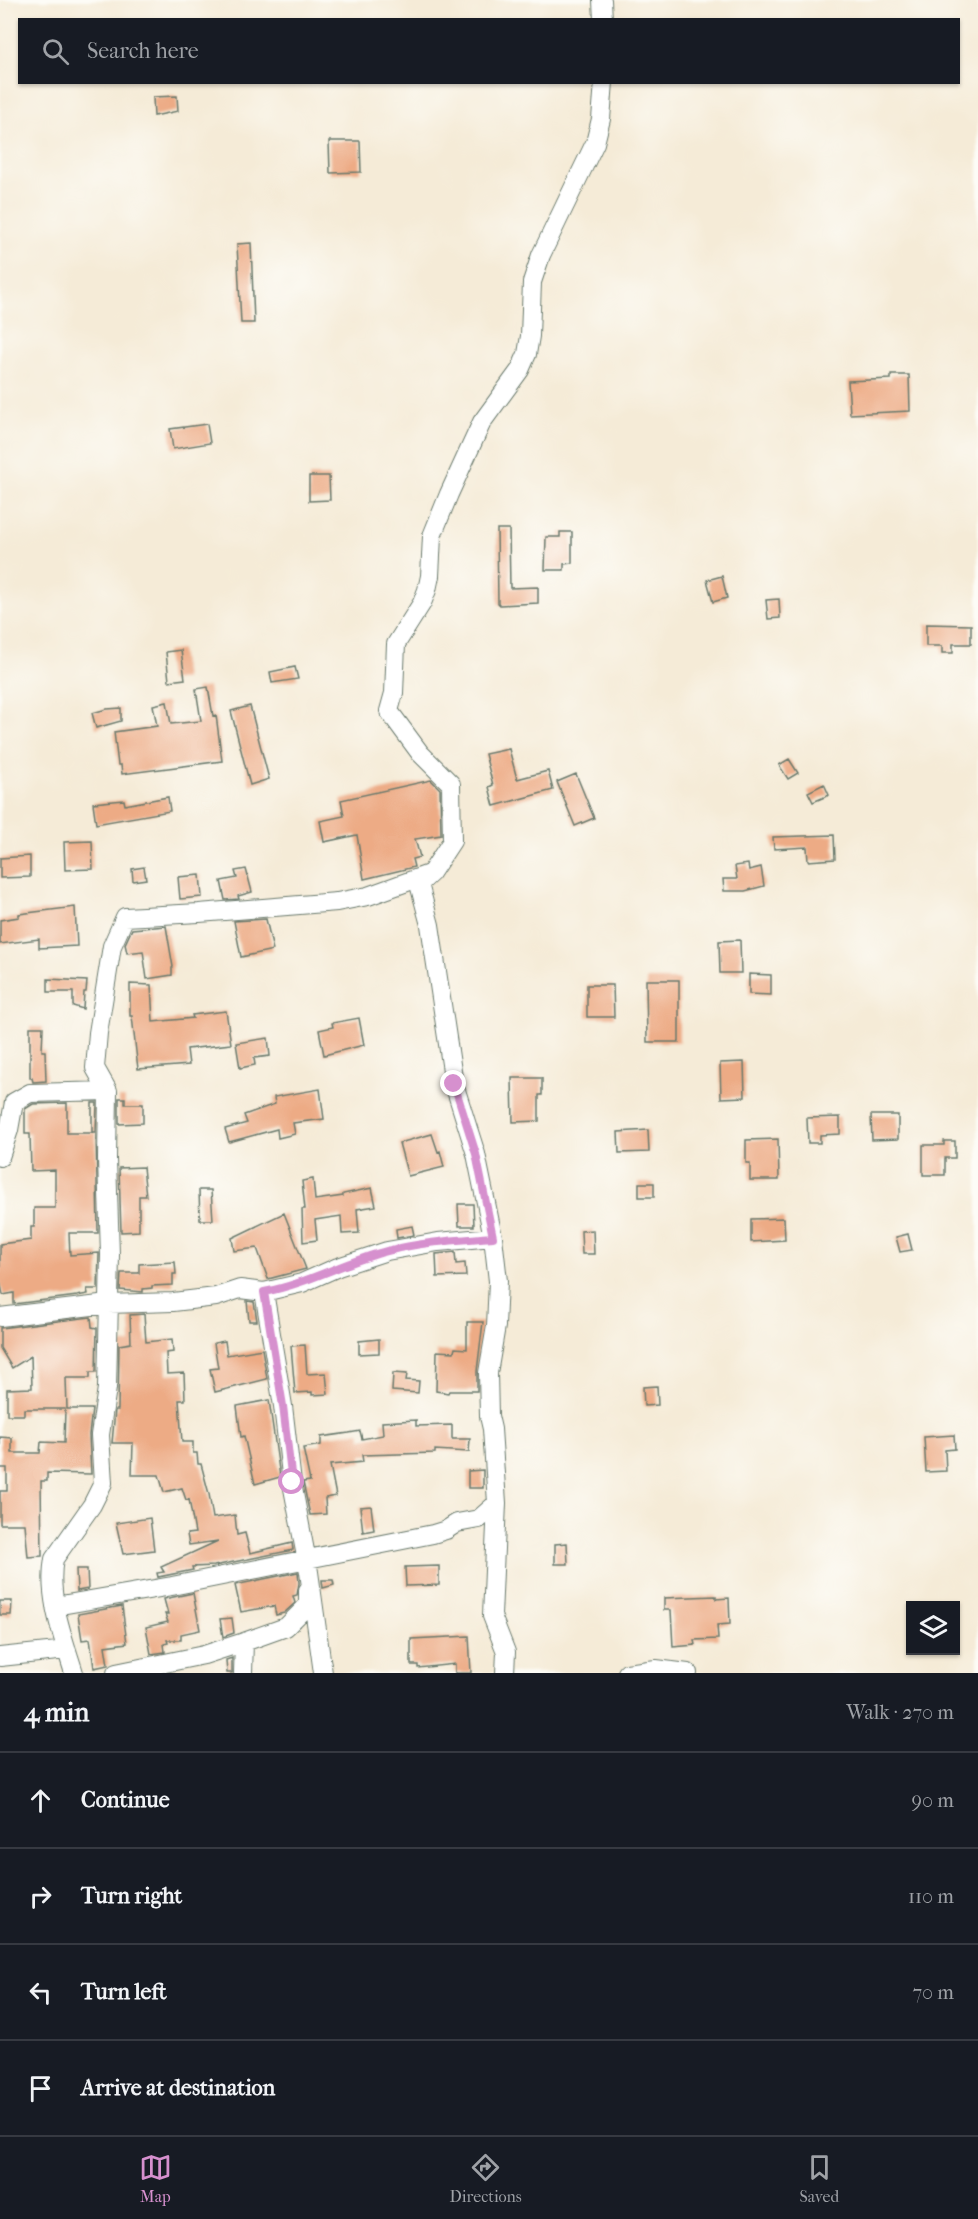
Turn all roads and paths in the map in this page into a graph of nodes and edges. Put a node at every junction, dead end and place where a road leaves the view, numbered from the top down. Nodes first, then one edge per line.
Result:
1 (602, 0) edge
2 (603, 18) edge
3 (604, 84) edge
4 (431, 873) junction
5 (108, 1091) junction
6 (0, 1157) edge
7 (493, 1237) junction
8 (264, 1292) junction
9 (108, 1304) junction
10 (0, 1317) edge
11 (497, 1503) junction
12 (308, 1565) junction
13 (55, 1606) junction
14 (244, 1642) junction
15 (67, 1650) junction
16 (0, 1657) edge
17 (74, 1673) edge
18 (116, 1673) edge
19 (243, 1673) edge
20 (323, 1673) edge
21 (505, 1673) edge
22 (627, 1673) edge
23 (688, 1673) edge

1 - 2 street
3 - 4 street
4 - 5 street
4 - 7 street
5 - 6 street
5 - 9 street
7 - 8 street
7 - 11 street
8 - 9 street
8 - 12 street
9 - 10 street
9 - 13 street
11 - 12 street
11 - 21 street
12 - 13 street
12 - 14 street
12 - 20 street
13 - 15 street
14 - 18 street
14 - 19 street
15 - 16 street
15 - 17 street
22 - 23 street

